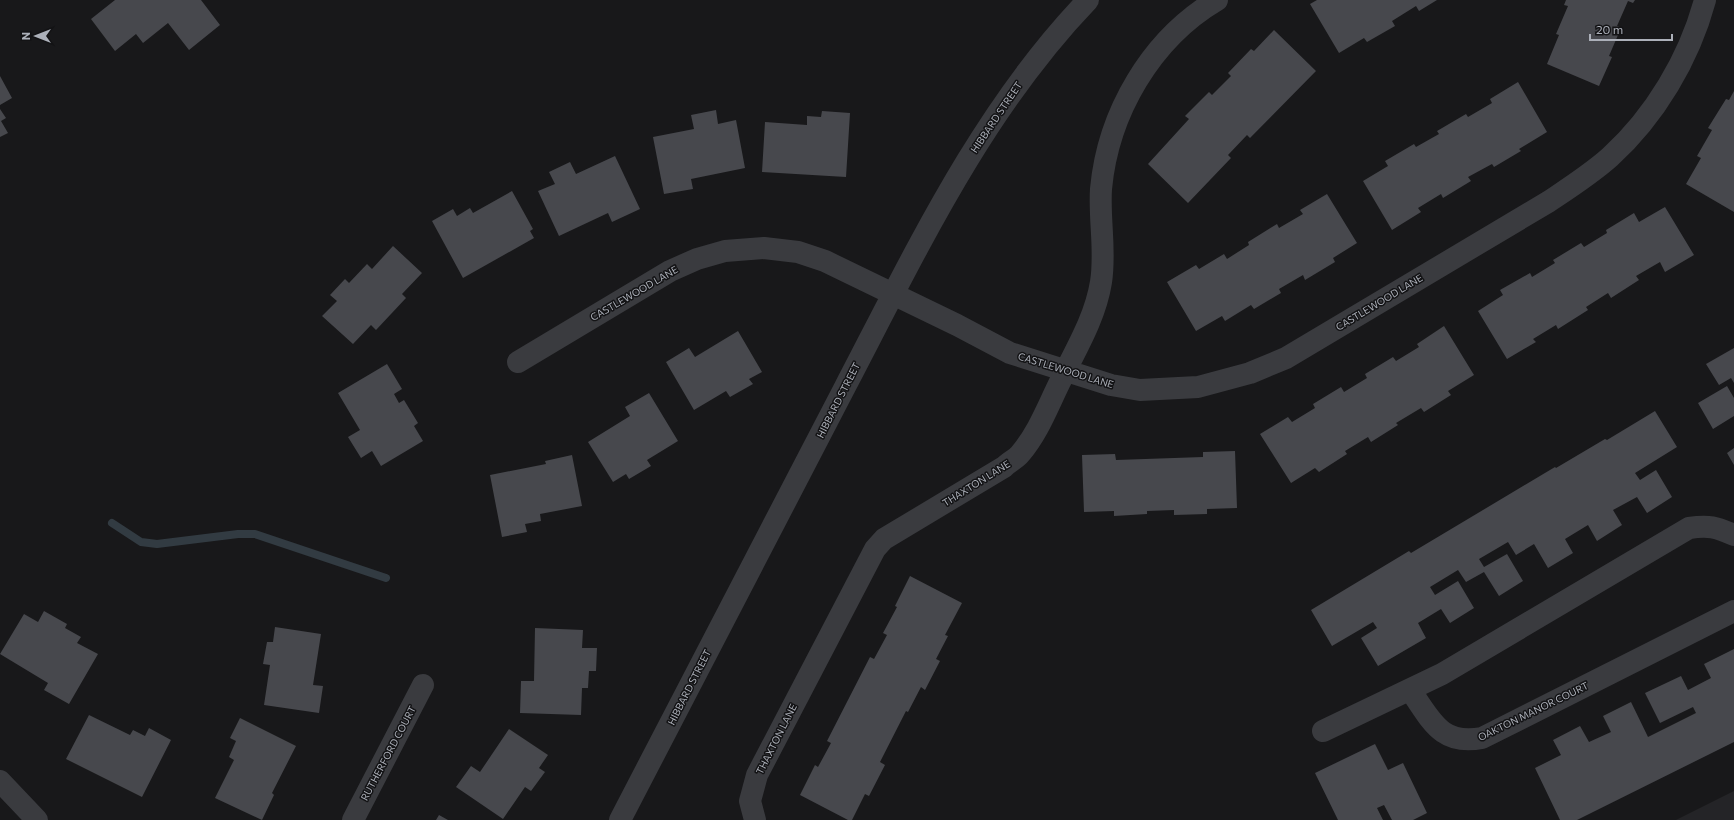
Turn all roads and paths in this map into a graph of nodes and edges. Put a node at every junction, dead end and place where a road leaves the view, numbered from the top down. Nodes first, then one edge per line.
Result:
1 (1088, 0) edge
2 (1217, 0) edge
3 (1705, 0) edge
4 (893, 295) junction
5 (518, 362) dead end
6 (1065, 372) junction
7 (1734, 535) edge
8 (1734, 611) edge
9 (423, 685) dead end
10 (1410, 690) junction
11 (1323, 731) dead end
12 (0, 781) edge
13 (36, 820) edge
14 (352, 820) edge
15 (620, 820) edge
16 (755, 820) edge

1 - 4 street, HIBBARD STREET
2 - 6 street, THAXTON LANE
3 - 6 street, CASTLEWOOD LANE
4 - 5 street, CASTLEWOOD LANE
4 - 6 street, CASTLEWOOD LANE
4 - 15 street, HIBBARD STREET
6 - 16 street, THAXTON LANE
7 - 10 street
8 - 10 street, OAKTON MANOR COURT
9 - 14 street, RUTHERFORD COURT
10 - 11 street
12 - 13 street

